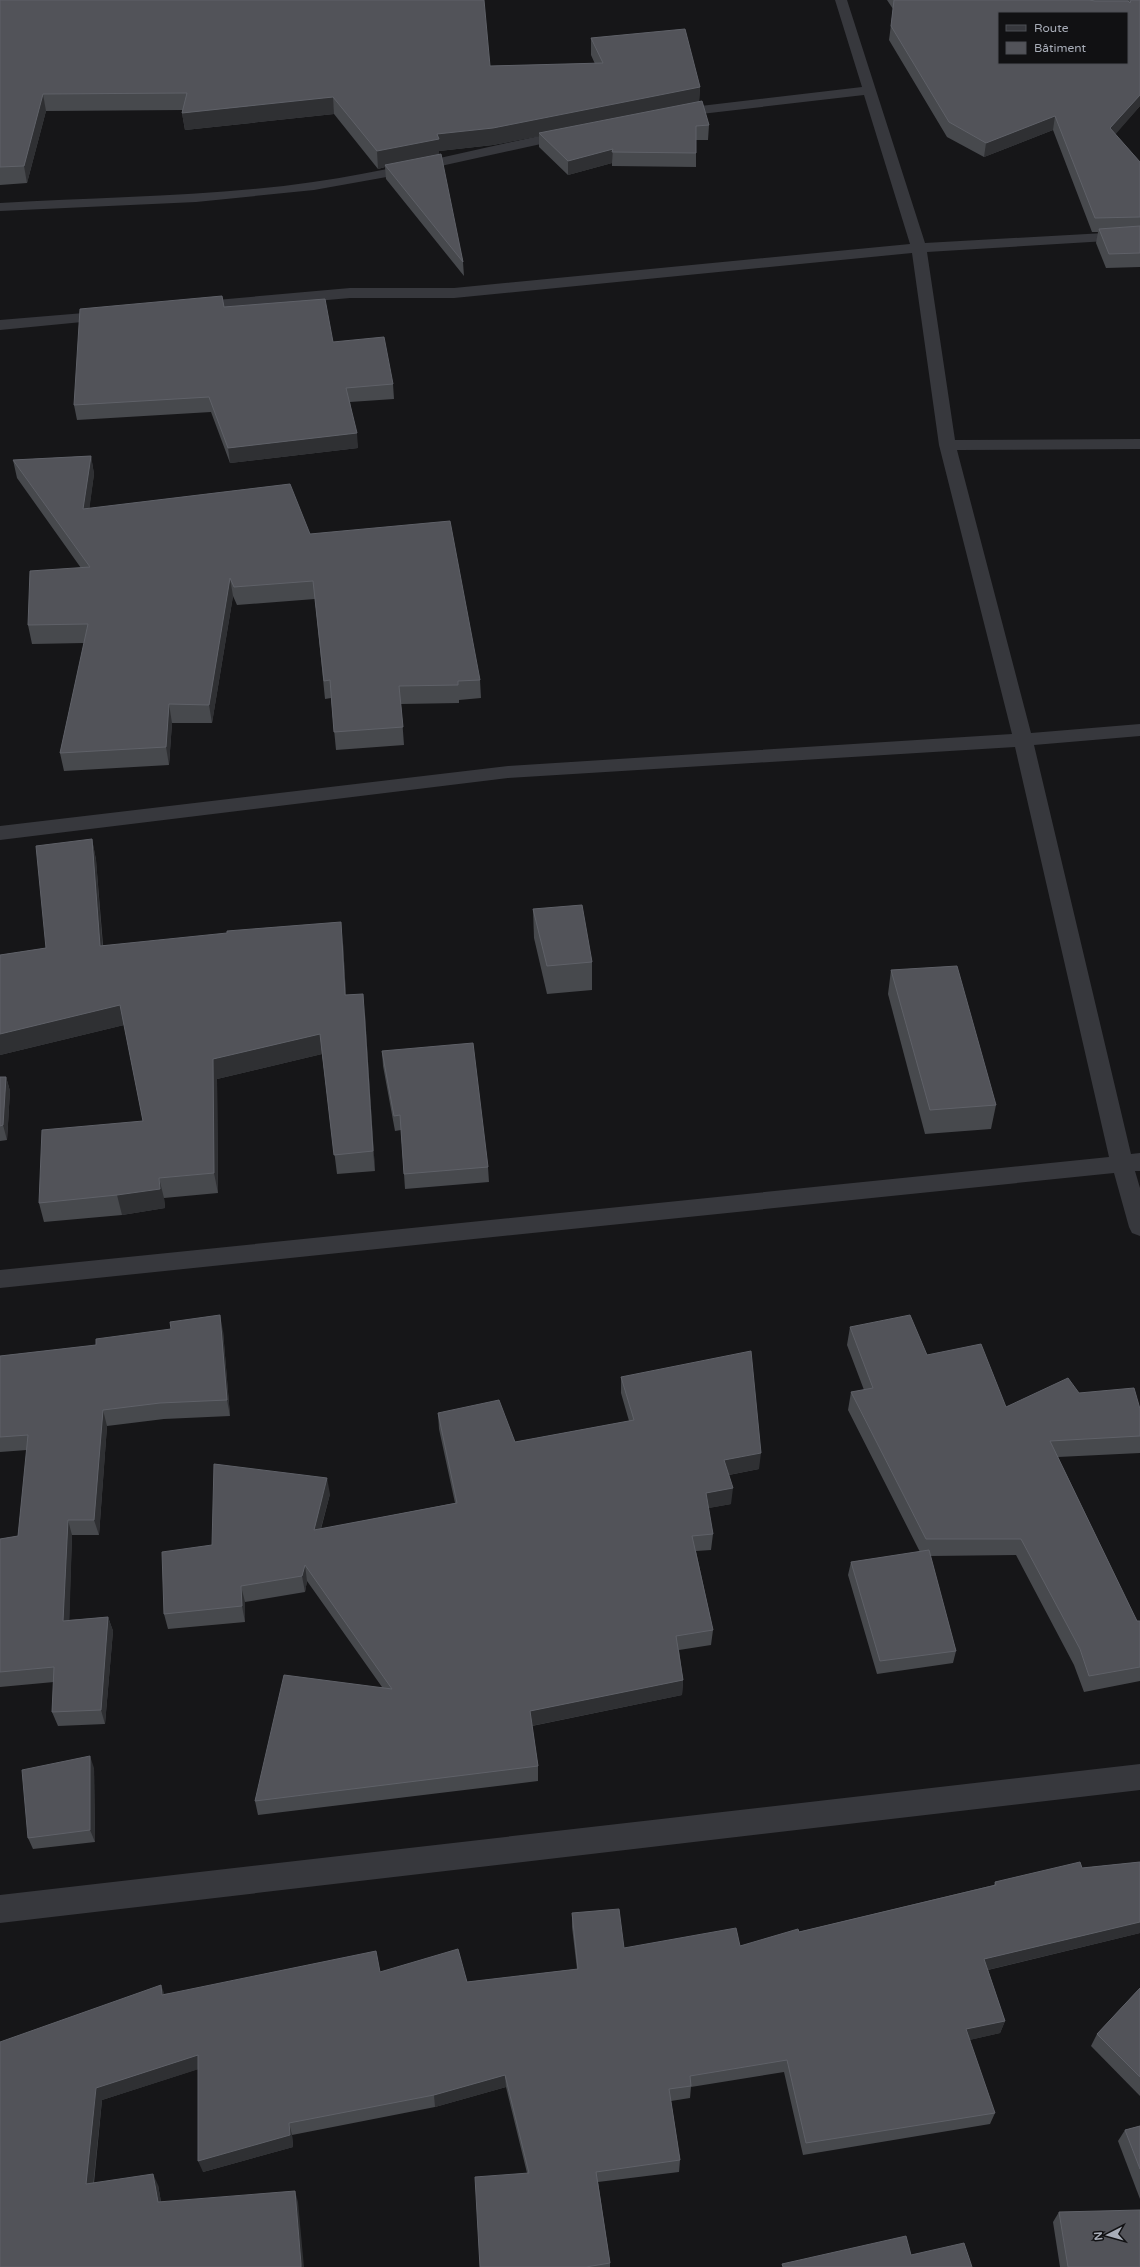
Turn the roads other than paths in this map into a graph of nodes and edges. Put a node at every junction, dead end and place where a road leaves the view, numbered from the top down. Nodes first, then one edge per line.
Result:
1 (841, 0) edge
2 (870, 90) junction
3 (664, 116) edge
4 (581, 132) edge
5 (0, 207) edge
6 (1140, 235) edge
7 (919, 248) junction
8 (182, 308) edge
9 (120, 314) edge
10 (0, 325) edge
11 (1140, 444) edge
12 (947, 445) junction
13 (1140, 730) edge
14 (1023, 740) junction
15 (0, 833) edge
16 (1131, 1163) edge
17 (1140, 1227) edge
18 (0, 1279) edge
19 (1140, 1777) edge
20 (0, 1909) edge

1 - 2 street
2 - 3 street
2 - 7 street
4 - 5 street
6 - 7 street
7 - 8 street
7 - 12 street
9 - 10 street
11 - 12 street
12 - 14 street
13 - 14 street
14 - 15 street
14 - 16 street
16 - 17 street
16 - 18 street
19 - 20 street

